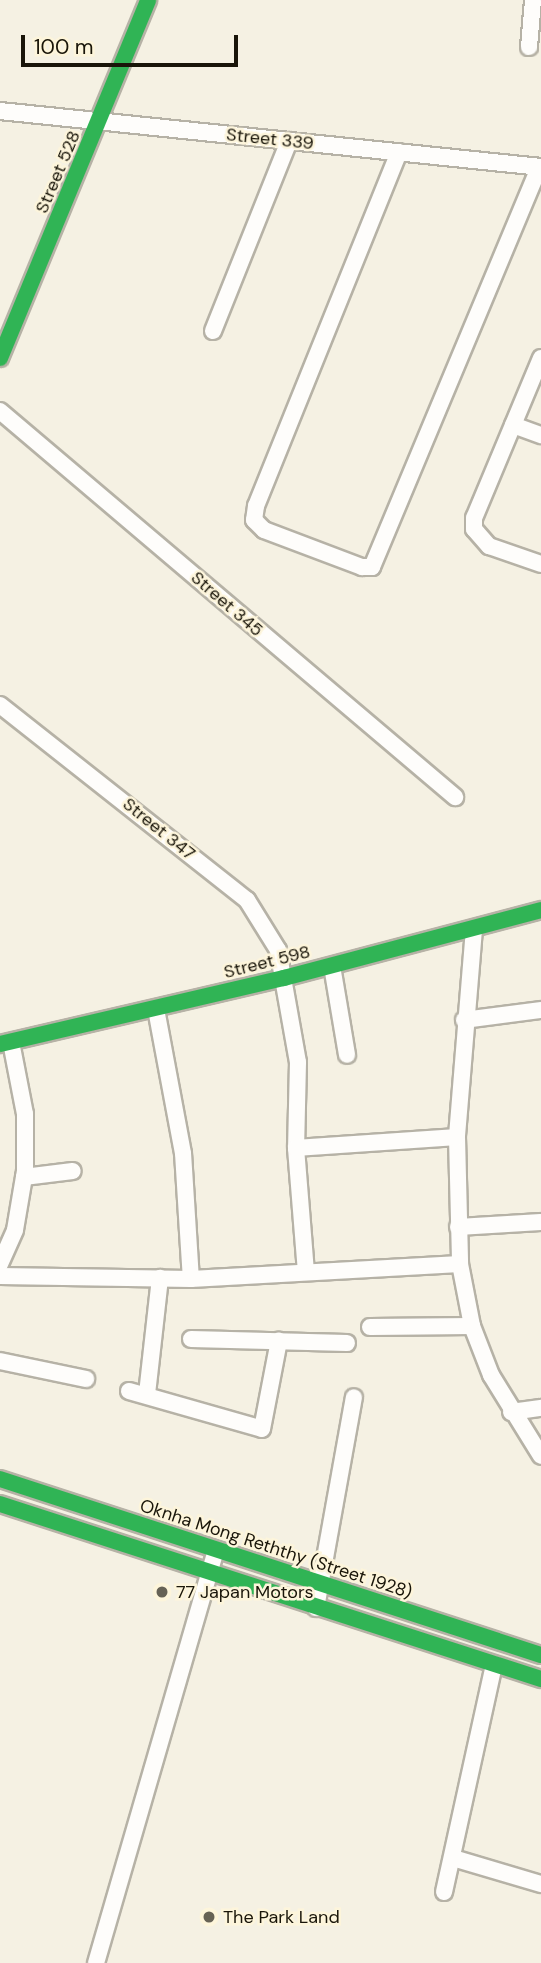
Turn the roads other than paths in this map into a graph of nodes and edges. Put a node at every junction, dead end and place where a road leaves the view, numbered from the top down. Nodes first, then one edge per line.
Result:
1 (148, 0) edge
2 (533, 0) edge
3 (529, 47) dead end
4 (0, 111) edge
5 (101, 121) junction
6 (289, 141) junction
7 (399, 152) junction
8 (540, 167) edge
9 (213, 331) dead end
10 (0, 358) edge
11 (541, 358) edge
12 (0, 411) edge
13 (513, 425) junction
14 (541, 435) edge
15 (541, 564) edge
16 (0, 705) edge
17 (454, 797) dead end
18 (541, 910) edge
19 (474, 929) junction
20 (332, 966) junction
21 (284, 978) junction
22 (156, 1009) junction
23 (541, 1010) edge
24 (464, 1020) junction
25 (5, 1043) edge
26 (347, 1055) dead end
27 (457, 1137) junction
28 (296, 1148) junction
29 (73, 1171) dead end
30 (24, 1177) junction
31 (541, 1222) edge
32 (458, 1227) junction
33 (0, 1264) edge
34 (460, 1264) junction
35 (306, 1272) junction
36 (0, 1276) edge
37 (160, 1278) junction
38 (191, 1279) junction
39 (472, 1326) junction
40 (370, 1327) dead end
41 (191, 1339) dead end
42 (279, 1341) junction
43 (347, 1343) dead end
44 (0, 1361) edge
45 (86, 1379) dead end
46 (129, 1391) dead end
47 (148, 1394) junction
48 (354, 1397) dead end
49 (541, 1408) edge
50 (511, 1412) junction
51 (541, 1456) edge
52 (0, 1479) edge
53 (0, 1504) edge
54 (216, 1550) junction
55 (210, 1573) junction
56 (318, 1583) junction
57 (316, 1608) junction
58 (541, 1655) edge
59 (494, 1664) junction
60 (541, 1679) edge
61 (453, 1858) junction
62 (541, 1884) edge
63 (444, 1892) dead end
64 (96, 1963) edge

1 - 5 main road, Street 528
2 - 3 street
4 - 5 street, Street 339
5 - 6 street, Street 339
5 - 10 main road, Street 528
6 - 7 street, Street 339
6 - 9 street
7 - 8 street, Street 339
7 - 8 street
11 - 13 street
12 - 17 street, Street 345
13 - 14 street
13 - 15 street
16 - 21 street, Street 347
18 - 19 main road, Street 598
19 - 20 main road, Street 598
19 - 24 street
20 - 21 main road, Street 598
20 - 26 street
21 - 22 main road, Street 598
21 - 28 street, Street 347
22 - 25 main road, Street 598
22 - 38 street
23 - 24 street
24 - 27 street
25 - 30 street
27 - 28 street
27 - 32 street
28 - 35 street, Street 347
29 - 30 street
30 - 33 street
31 - 32 street
32 - 34 street
34 - 35 street
34 - 39 street
35 - 38 street
36 - 37 street
37 - 38 street
37 - 47 street
39 - 40 street
39 - 50 street
41 - 42 street
42 - 43 street
42 - 47 street
44 - 45 street
46 - 47 street
48 - 56 street
49 - 50 street
50 - 51 street
52 - 54 main road, Oknha Mong Reththy (Street 1928)
53 - 55 main road
54 - 55 street
54 - 56 main road, Oknha Mong Reththy (Street 1928)
55 - 57 main road
55 - 64 street
56 - 57 street
56 - 58 main road, Oknha Mong Reththy (Street 1928)
57 - 59 main road
59 - 60 main road
59 - 61 street
61 - 62 street
61 - 63 street

